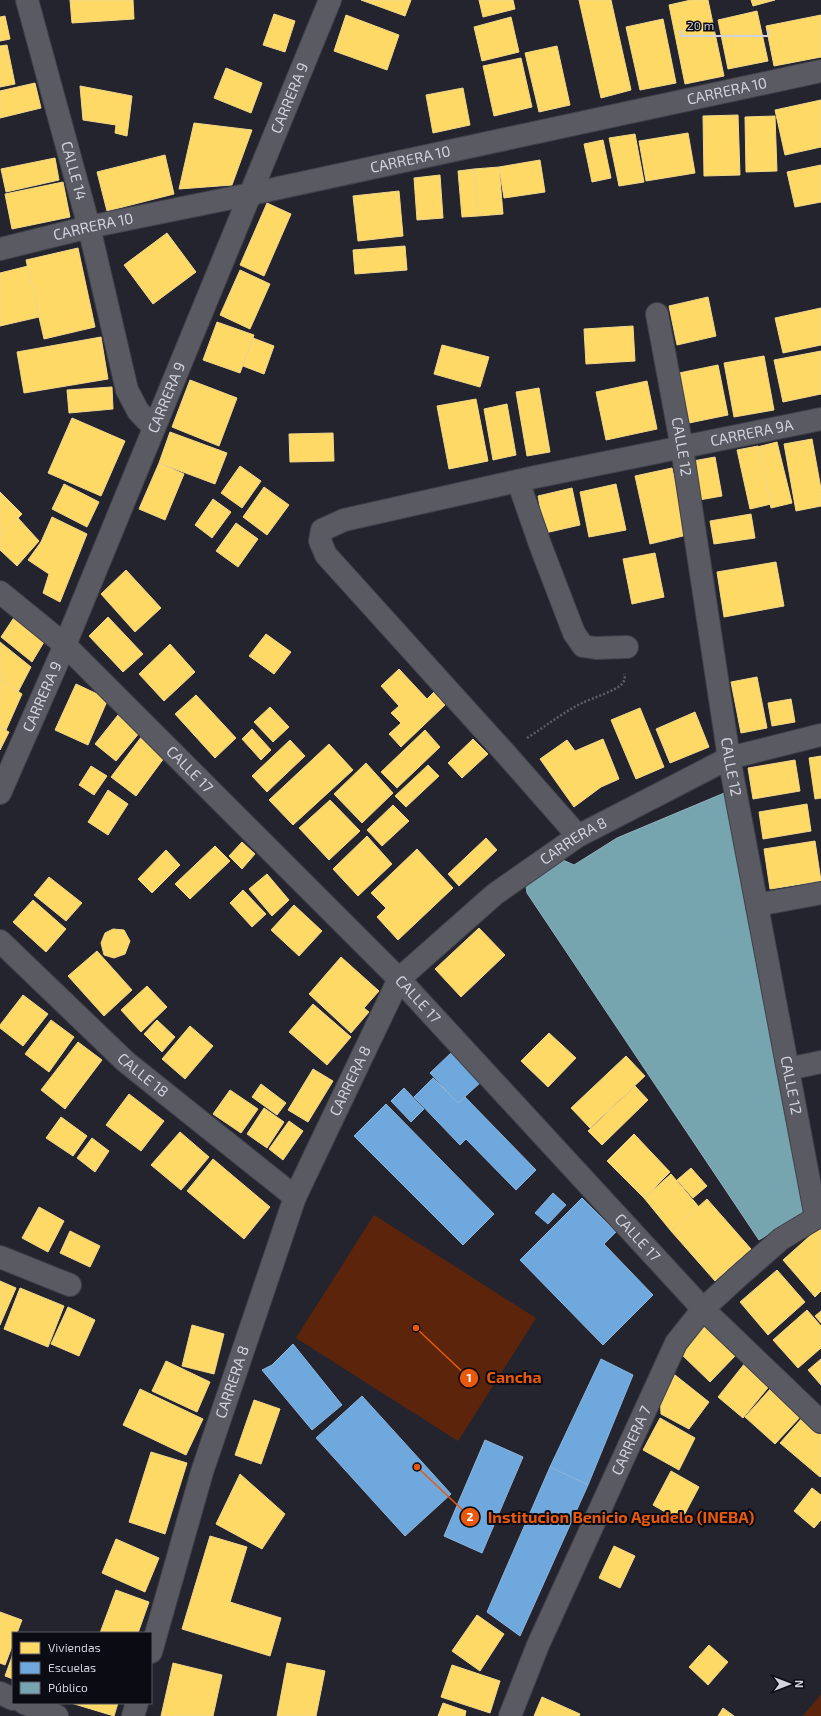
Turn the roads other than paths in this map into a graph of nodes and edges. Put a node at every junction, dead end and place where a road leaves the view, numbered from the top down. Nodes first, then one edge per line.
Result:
1 (27, 0) edge
2 (330, 0) edge
3 (821, 71) edge
4 (251, 194) junction
5 (89, 227) junction
6 (0, 249) edge
7 (657, 314) dead end
8 (821, 419) edge
9 (154, 428) junction
10 (682, 448) junction
11 (518, 481) junction
12 (0, 592) edge
13 (65, 645) junction
14 (621, 648) road end
15 (821, 735) edge
16 (729, 758) junction
17 (0, 794) edge
18 (578, 836) junction
19 (821, 893) edge
20 (757, 906) junction
21 (0, 942) edge
22 (399, 979) junction
23 (821, 1062) edge
24 (788, 1069) junction
25 (295, 1197) junction
26 (818, 1218) edge
27 (0, 1257) edge
28 (70, 1285) dead end
29 (703, 1309) junction
30 (821, 1422) edge
31 (152, 1648) edge
32 (0, 1694) edge
33 (12, 1699) edge
34 (27, 1704) edge
35 (137, 1704) edge
36 (57, 1716) edge
37 (133, 1716) edge
38 (510, 1716) edge

1 - 5 street, CALLE 14
2 - 4 street, CARRERA 9
3 - 4 street, CARRERA 10
4 - 5 street, CARRERA 10
4 - 9 street, CARRERA 9
5 - 6 street, CARRERA 10
5 - 9 street, CALLE 14
7 - 10 street, CALLE 12
8 - 10 street, CARRERA 9A
9 - 13 street, CARRERA 9
10 - 11 street, CARRERA 9A
10 - 16 street, CALLE 12
11 - 14 street
11 - 18 street, CARRERA 9A
12 - 13 street, CALLE 17
13 - 17 street, CARRERA 9
13 - 22 street, CALLE 17
15 - 16 street, CARRERA 8
16 - 18 street, CARRERA 8
16 - 20 street, CALLE 12
18 - 22 street, CARRERA 8
19 - 20 street
20 - 24 street, CALLE 12
21 - 25 street, CALLE 18
22 - 25 street, CARRERA 8
22 - 29 street, CALLE 17
23 - 24 street
24 - 26 street, CALLE 12
25 - 31 street, CARRERA 8
26 - 29 street, CARRERA 7
27 - 28 street
29 - 30 street, CALLE 17
29 - 38 street, CARRERA 7
32 - 33 street
34 - 36 street
35 - 37 street

